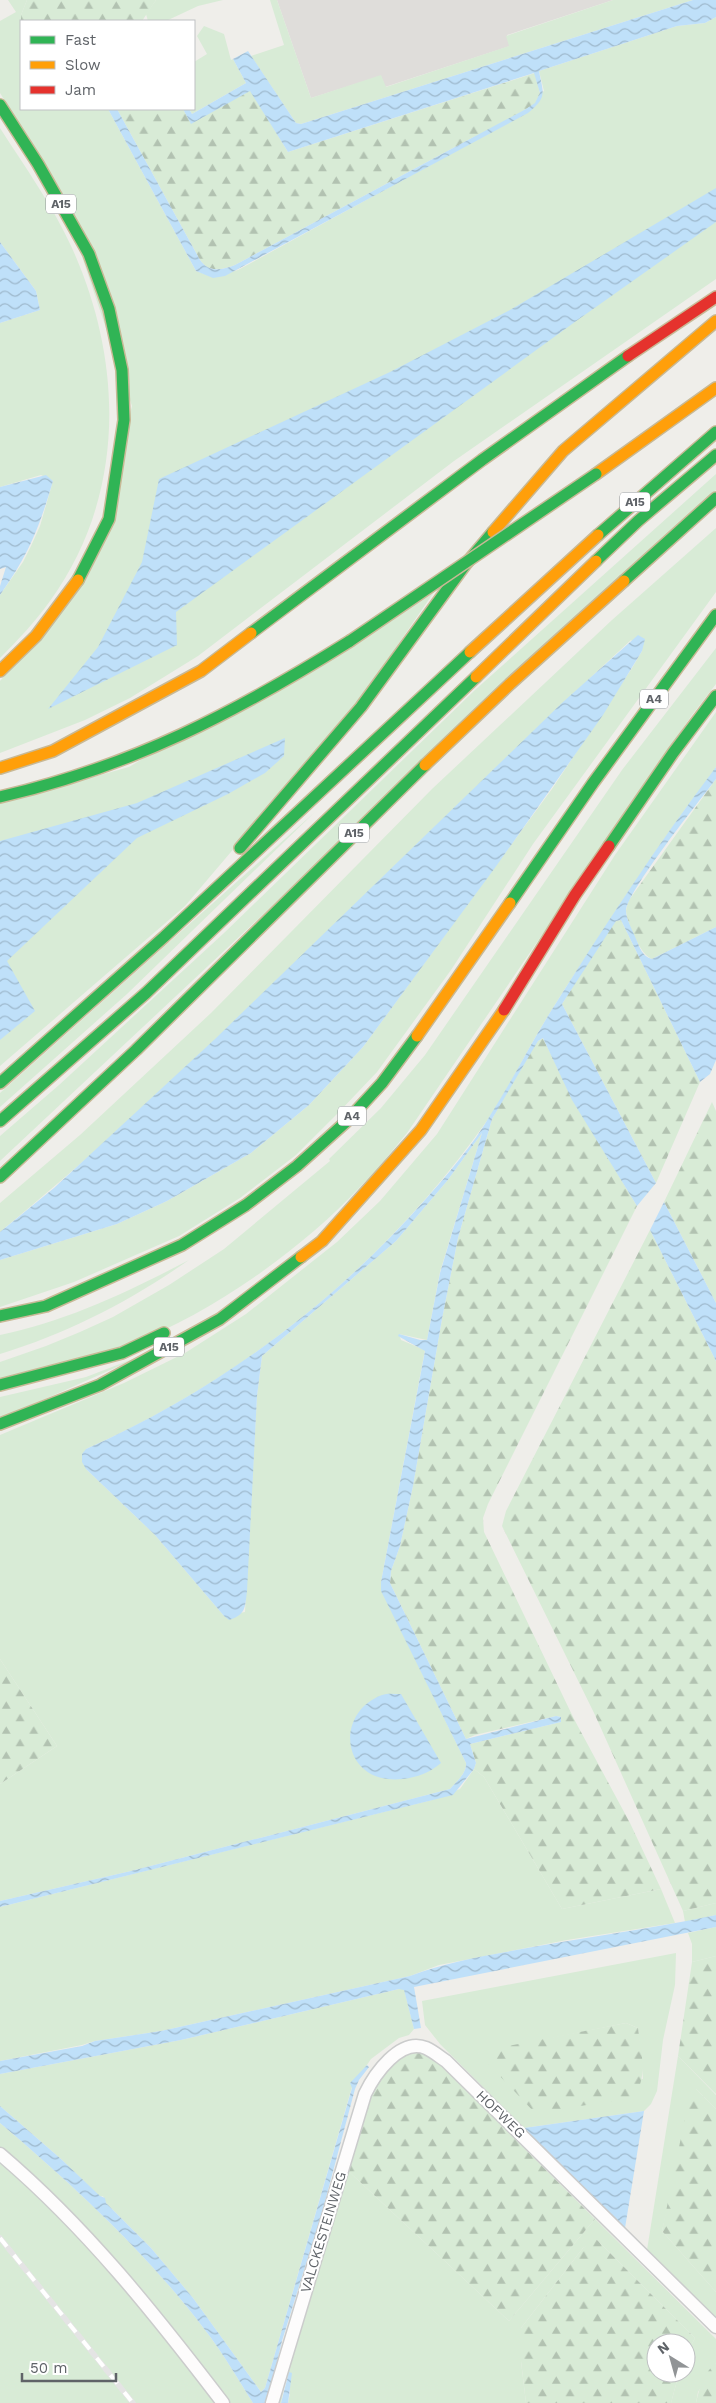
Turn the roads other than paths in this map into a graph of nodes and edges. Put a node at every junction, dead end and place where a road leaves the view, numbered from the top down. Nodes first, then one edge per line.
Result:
1 (0, 105) edge
2 (716, 297) edge
3 (716, 321) edge
4 (716, 388) edge
5 (716, 432) edge
6 (716, 455) edge
7 (716, 498) edge
8 (716, 615) edge
9 (0, 671) edge
10 (716, 696) edge
11 (0, 768) edge
12 (0, 797) edge
13 (164, 937) junction
14 (0, 1083) edge
15 (0, 1121) edge
16 (0, 1177) edge
17 (322, 1241) junction
18 (0, 1316) edge
19 (201, 1316) dead end
20 (175, 1328) dead end
21 (0, 1385) edge
22 (0, 1424) edge
23 (383, 2065) joint
24 (0, 2154) edge
25 (716, 2327) edge
26 (272, 2402) edge
27 (223, 2403) edge

1 - 9 highway, A15
2 - 11 highway
3 - 13 highway, A15
4 - 12 highway, bridge
5 - 13 highway, A15
6 - 15 highway, A15
7 - 16 highway, A15
8 - 18 highway, A4
10 - 17 highway, A15
13 - 14 highway, A15
17 - 19 highway, A15
17 - 22 highway, A15
20 - 21 highway, A15
23 - 25 street, HOFWEG
23 - 26 street, VALCKESTEINWEG
24 - 27 street

